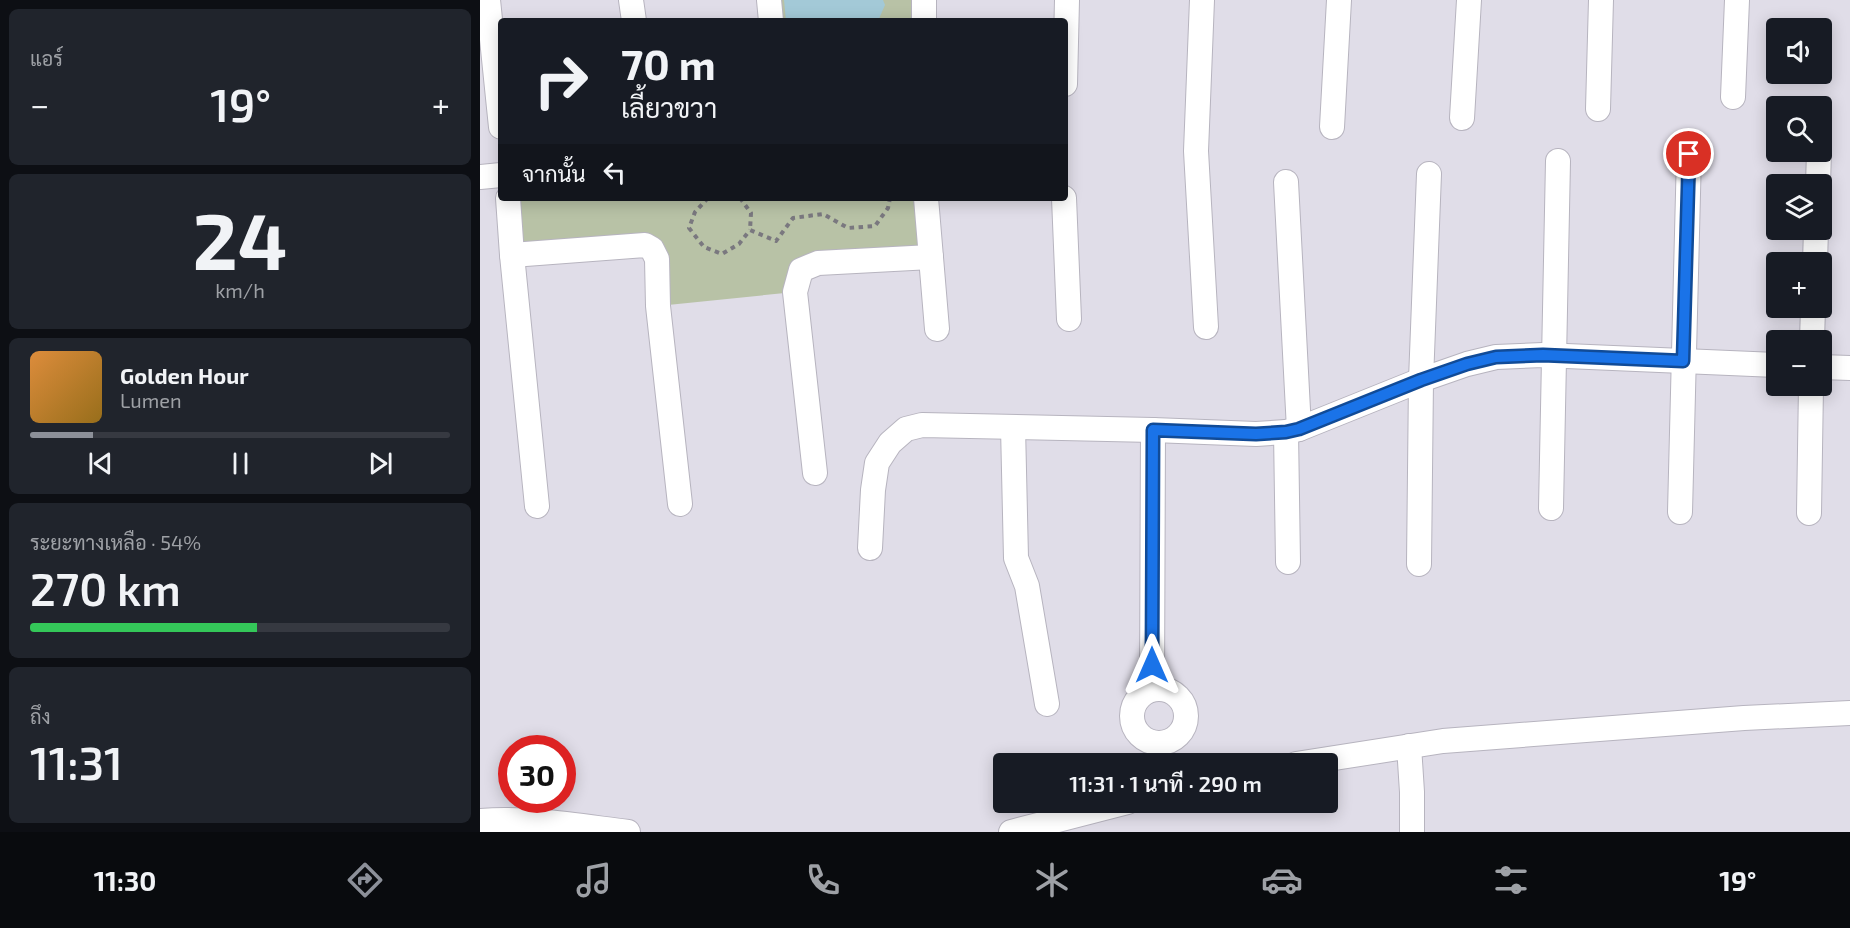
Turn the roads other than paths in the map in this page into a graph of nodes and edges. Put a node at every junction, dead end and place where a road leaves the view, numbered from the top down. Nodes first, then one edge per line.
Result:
1 (488, 0) edge
2 (631, 0) edge
3 (769, 0) edge
4 (924, 0) edge
5 (1067, 0) edge
6 (1202, 0) edge
7 (1339, 0) edge
8 (1469, 0) edge
9 (1601, 0) edge
10 (1737, 0) edge
11 (634, 18) edge
12 (771, 18) edge
13 (924, 18) edge
14 (1067, 18) edge
15 (1733, 97) dead end
16 (498, 98) edge
17 (1598, 109) dead end
18 (1462, 118) dead end
19 (1332, 127) dead end
20 (1689, 154) dead end
21 (1558, 162) dead end
22 (1429, 174) dead end
23 (498, 175) edge
24 (480, 177) edge
25 (1286, 182) dead end
26 (508, 201) edge
27 (926, 201) edge
28 (1064, 201) edge
29 (512, 255) junction
30 (931, 256) junction
31 (1069, 319) dead end
32 (1206, 327) dead end
33 (938, 329) dead end
34 (1554, 356) junction
35 (1683, 361) junction
36 (1766, 365) edge
37 (1832, 367) edge
38 (1850, 368) edge
39 (1421, 380) junction
40 (1811, 396) edge
41 (1013, 427) junction
42 (1153, 430) junction
43 (1293, 430) junction
44 (815, 473) dead end
45 (680, 504) dead end
46 (537, 506) dead end
47 (1551, 508) dead end
48 (1680, 513) dead end
49 (1809, 513) dead end
50 (870, 548) dead end
51 (1288, 562) dead end
52 (1419, 564) dead end
53 (1152, 689) junction
54 (1047, 704) dead end
55 (1850, 713) edge
56 (1409, 746) junction
57 (1167, 753) edge
58 (1338, 757) edge
59 (1085, 813) edge
60 (480, 820) edge
61 (628, 832) edge
62 (1011, 832) edge
63 (1412, 832) edge

1 - 16 street
2 - 11 street
3 - 12 street
4 - 13 street
5 - 14 street
6 - 32 street
7 - 19 street
8 - 18 street
9 - 17 street
10 - 15 street
20 - 35 street
21 - 34 street
22 - 39 street
23 - 24 street
25 - 43 street
26 - 29 street
27 - 30 street
28 - 31 street
29 - 45 street
29 - 46 street
30 - 33 street
30 - 44 street
34 - 35 street
34 - 39 street
34 - 47 street
35 - 36 street
35 - 48 street
37 - 38 street
39 - 43 street
39 - 52 street
40 - 49 street
41 - 42 street
41 - 50 street
41 - 54 street
42 - 43 street
42 - 53 street
43 - 51 street
53 - 57 street
53 - 57 street
55 - 56 street
56 - 58 street
56 - 63 street
59 - 62 street
60 - 61 street

